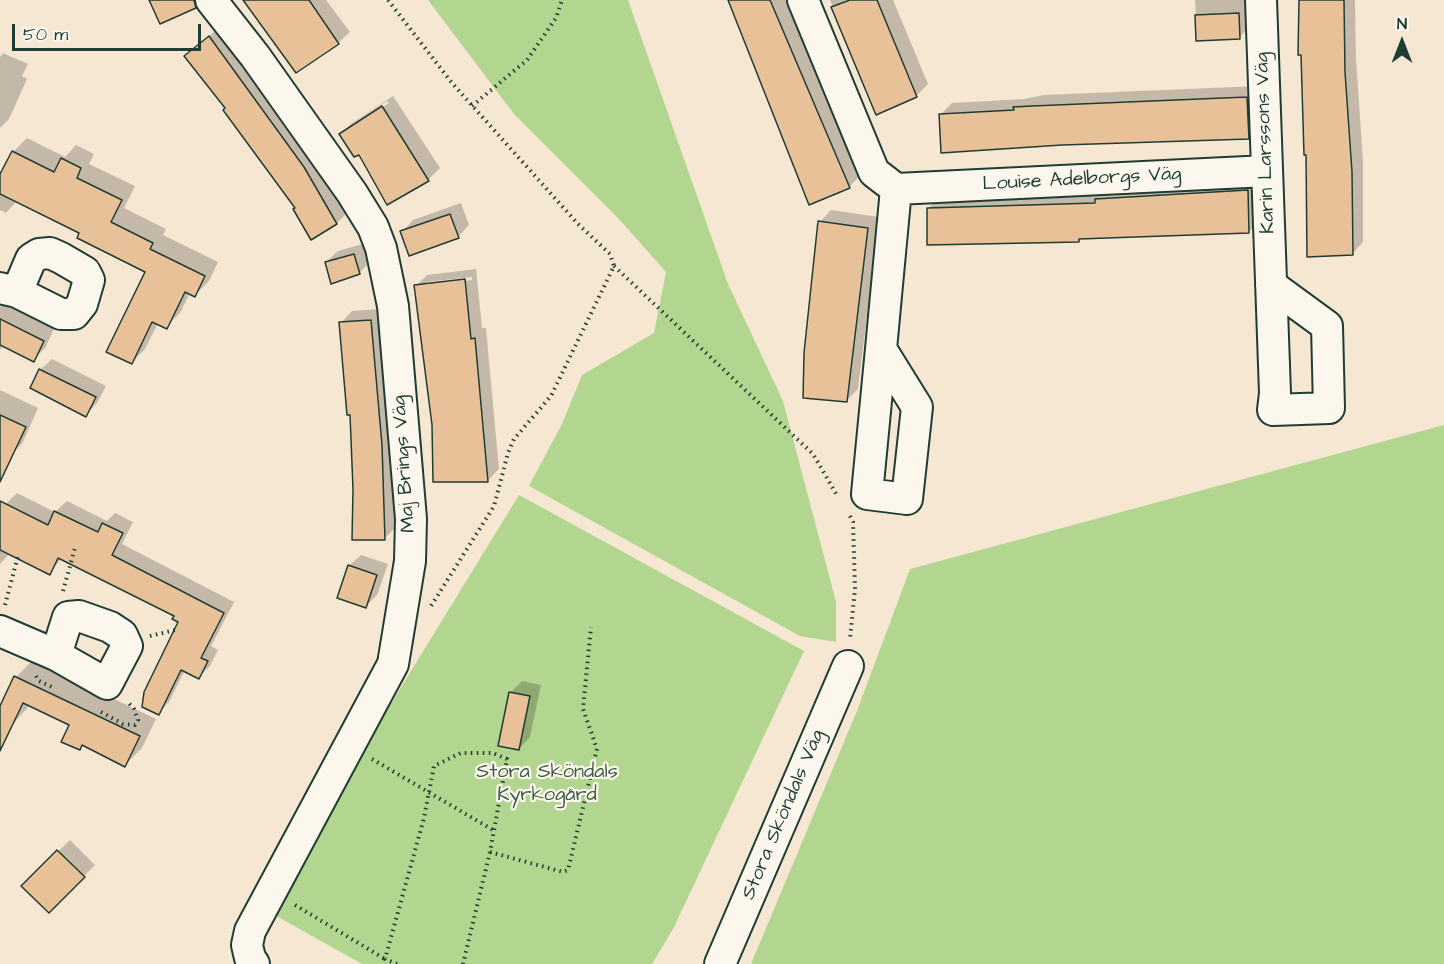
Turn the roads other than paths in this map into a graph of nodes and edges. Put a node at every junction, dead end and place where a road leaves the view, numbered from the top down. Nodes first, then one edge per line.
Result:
1 (211, 0) edge
2 (803, 0) edge
3 (1261, 0) edge
4 (1267, 171) junction
5 (896, 189) junction
6 (1271, 285) dead end
7 (880, 349) dead end
8 (1, 623) edge
9 (56, 655) junction
10 (848, 666) road end
11 (250, 955) edge
12 (720, 964) edge

1 - 11 street, Maj Brings Väg
2 - 5 street
3 - 4 street, Karin Larssons Väg
4 - 5 street, Louise Adelborgs Väg
4 - 6 street, Karin Larssons Väg
5 - 7 street
8 - 9 street
9 - 9 street
10 - 12 street, Stora Sköndals Väg

